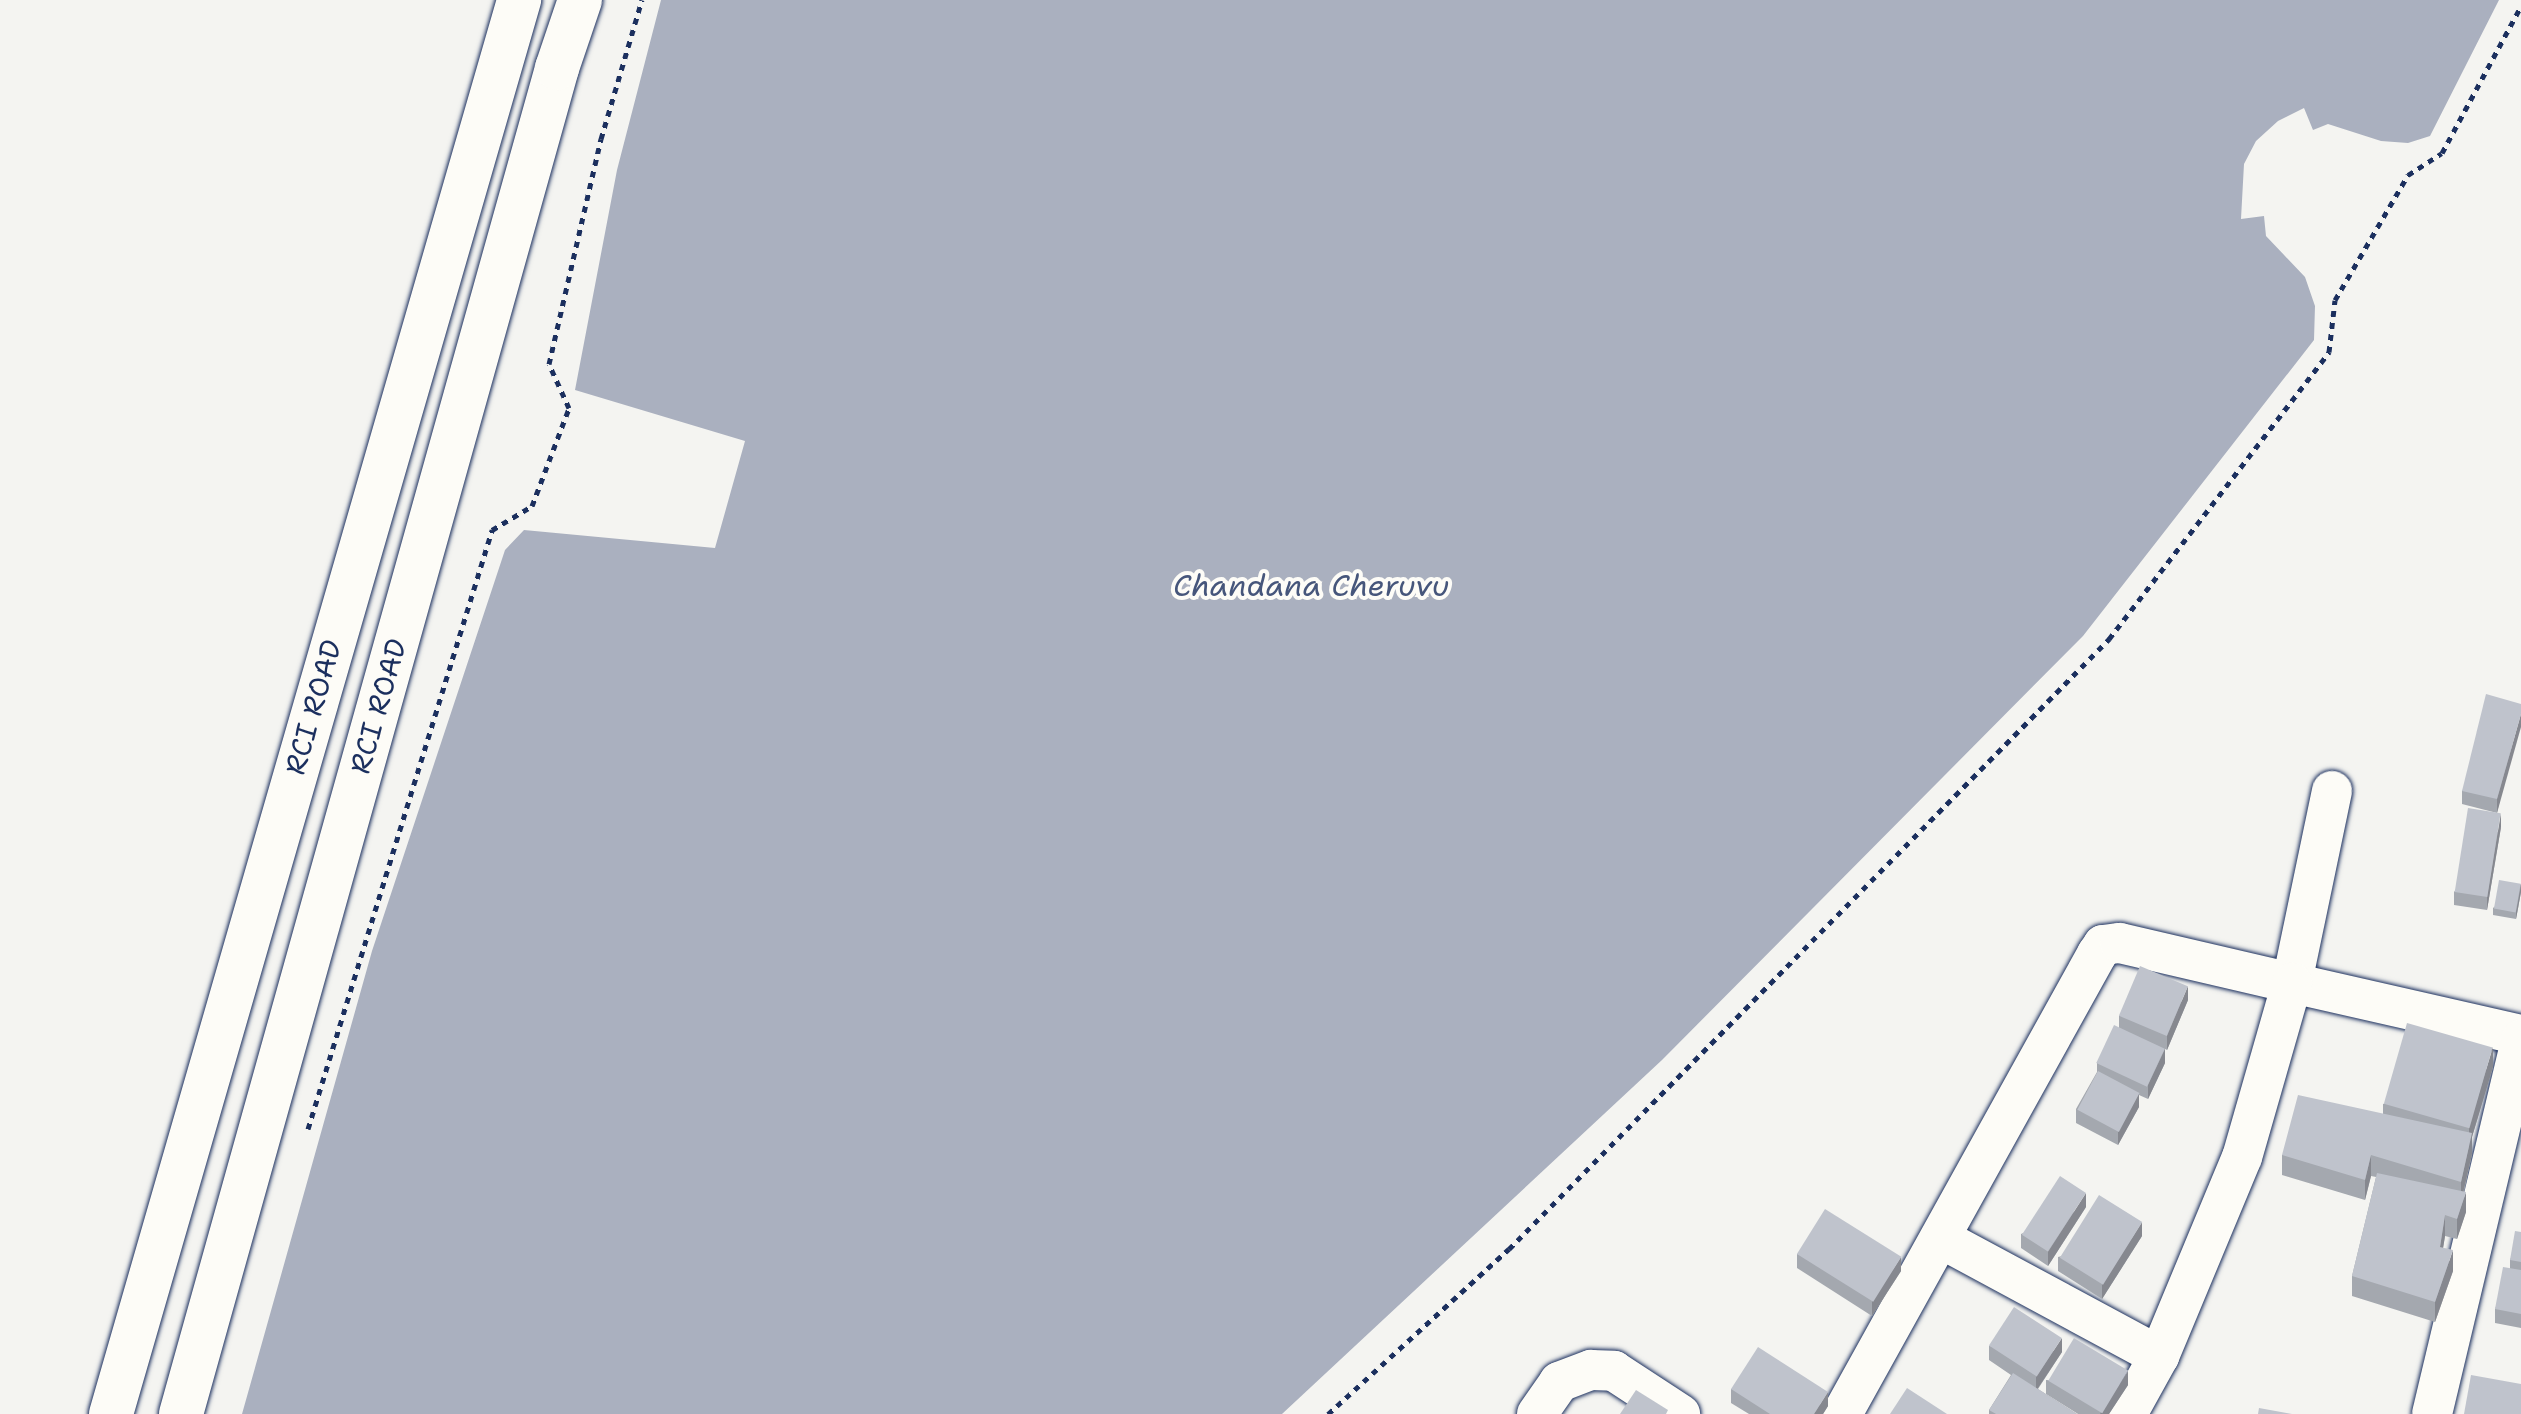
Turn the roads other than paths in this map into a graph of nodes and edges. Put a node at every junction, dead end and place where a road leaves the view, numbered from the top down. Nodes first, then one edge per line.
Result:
1 (519, 0) edge
2 (580, 0) edge
3 (2332, 791) dead end
4 (2292, 983) junction
5 (2521, 1037) edge
6 (1940, 1238) junction
7 (2159, 1356) junction
8 (111, 1414) edge
9 (181, 1414) edge
10 (1537, 1414) edge
11 (1680, 1414) edge
12 (1842, 1414) edge
13 (2127, 1414) edge
14 (2432, 1414) edge

1 - 8 main road, RCI ROAD
2 - 9 main road, RCI ROAD
3 - 4 street
4 - 5 street
4 - 6 street
4 - 7 street
5 - 14 street
6 - 7 street
6 - 12 street
7 - 13 street
10 - 11 street

